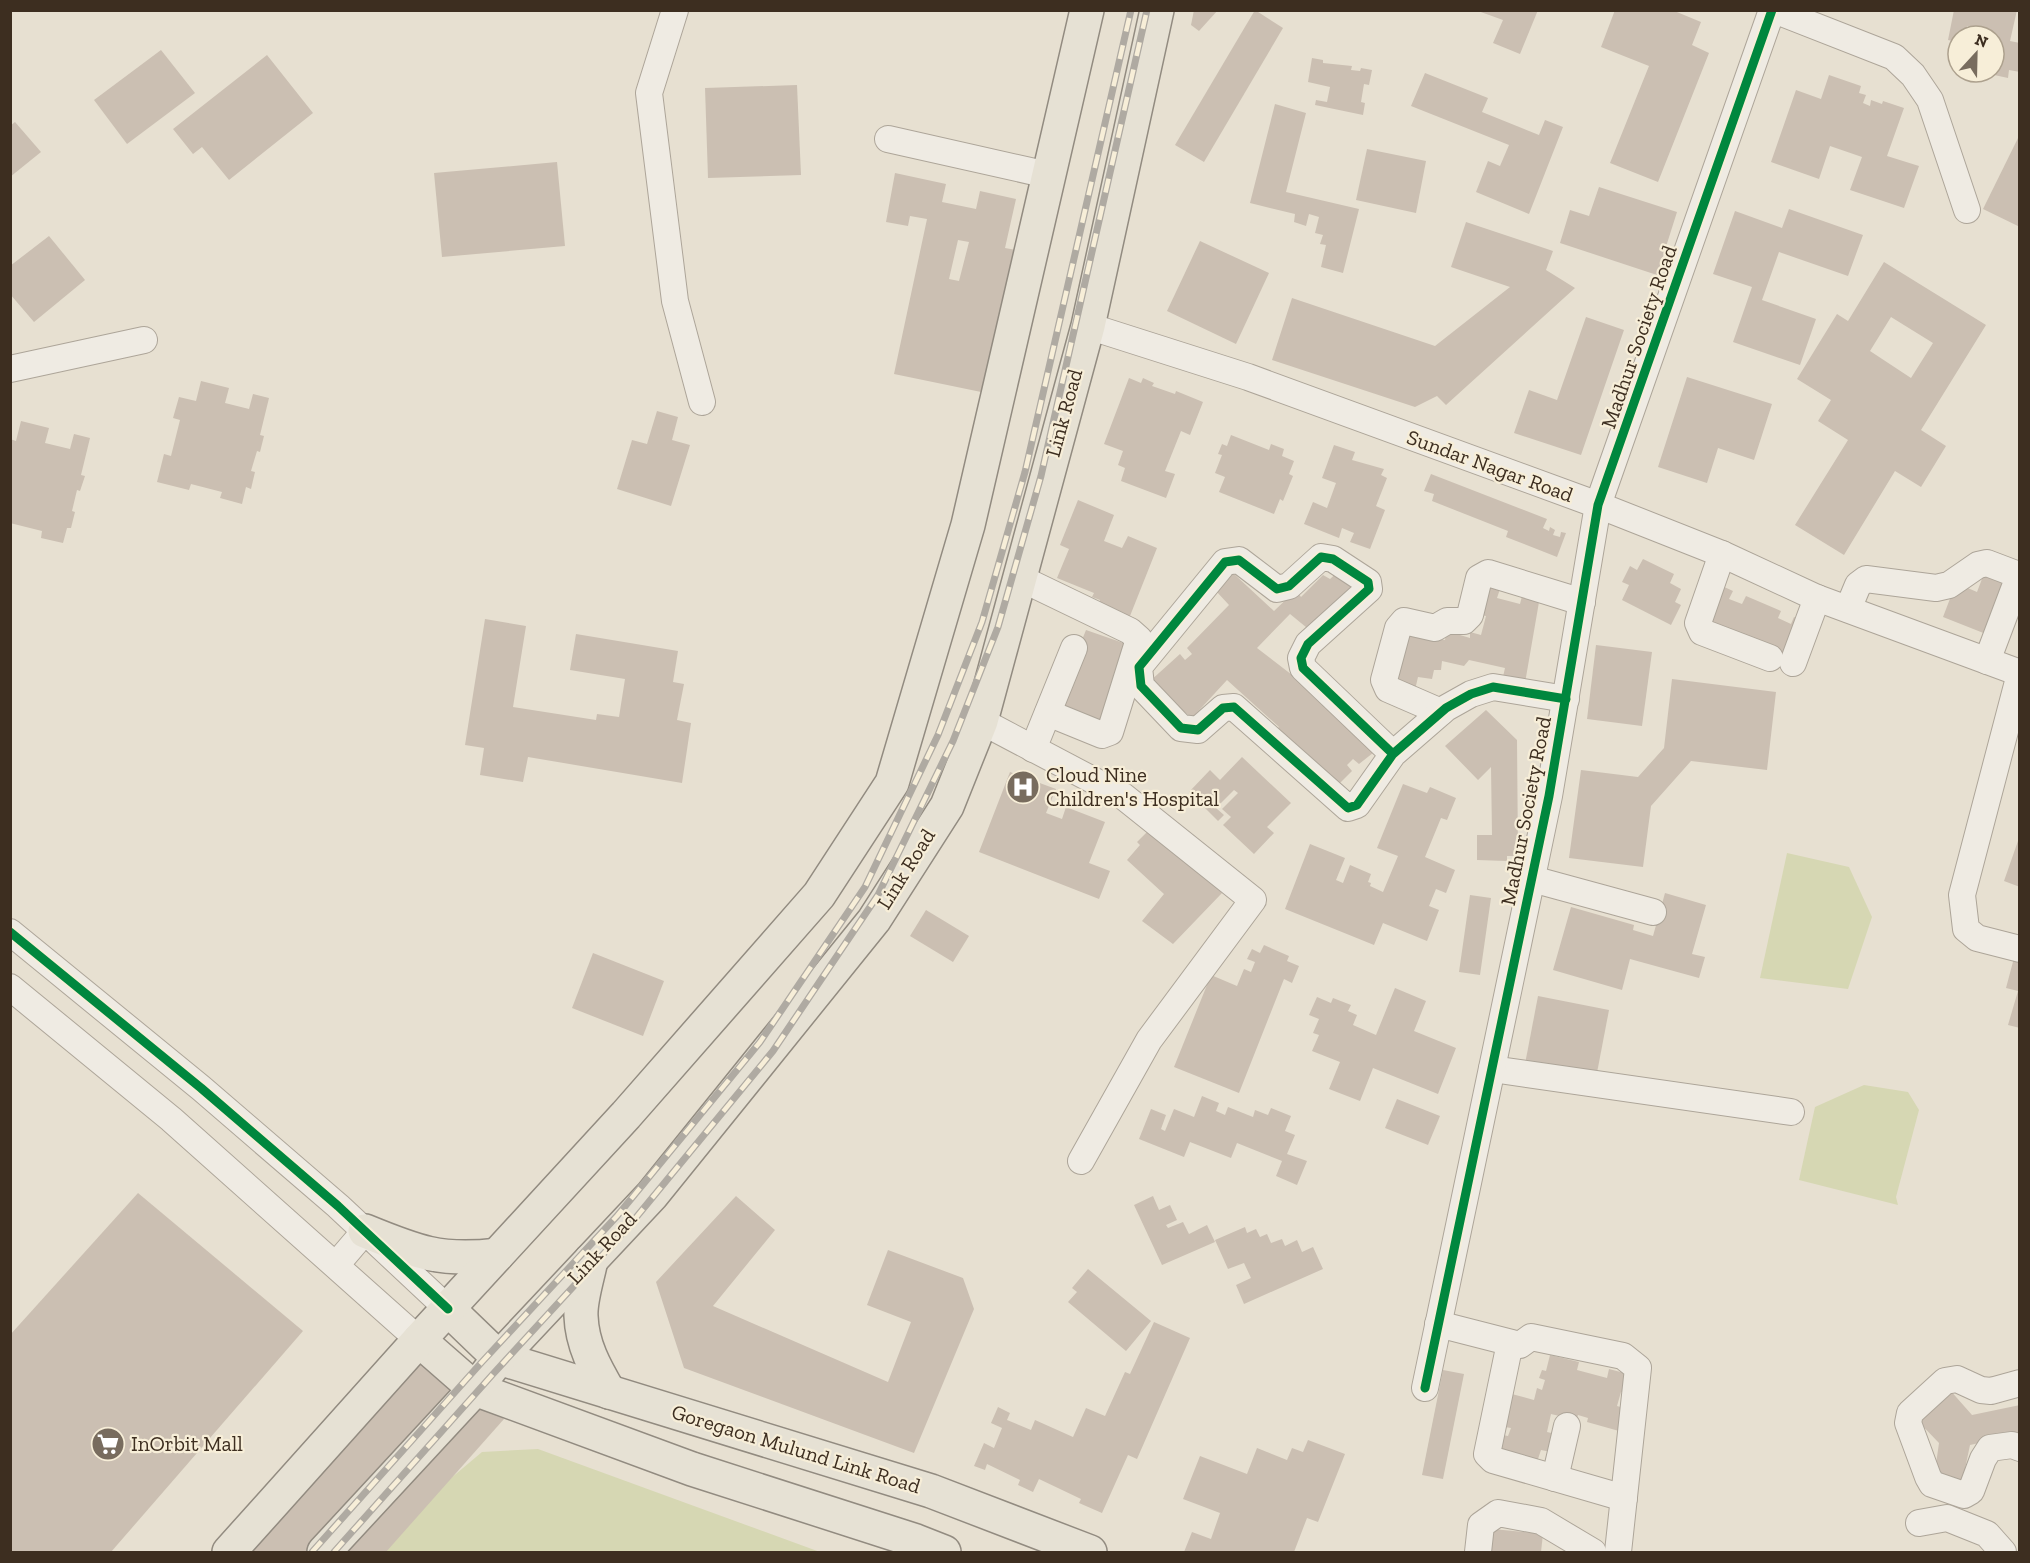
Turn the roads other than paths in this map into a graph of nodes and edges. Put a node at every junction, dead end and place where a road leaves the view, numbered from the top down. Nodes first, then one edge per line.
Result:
1 (675, 10) edge
2 (1087, 10) edge
3 (1157, 10) edge
4 (1773, 10) edge
5 (888, 139) dead end
6 (1048, 175) junction
7 (1967, 210) dead end
8 (1088, 326) junction
9 (144, 340) dead end
10 (10, 369) edge
11 (702, 402) dead end
12 (1598, 506) junction
13 (1722, 554) junction
14 (1020, 578) junction
15 (1817, 598) junction
16 (1582, 602) junction
17 (1848, 609) junction
18 (1074, 648) dead end
19 (1987, 662) junction
20 (2019, 674) edge
21 (1566, 699) junction
22 (1441, 712) junction
23 (1048, 713) junction
24 (981, 721) junction
25 (1033, 749) junction
26 (1393, 754) junction
27 (1532, 879) junction
28 (1653, 912) dead end
29 (10, 932) edge
30 (2019, 948) edge
31 (10, 987) edge
32 (1492, 1069) junction
33 (1791, 1112) dead end
34 (1081, 1161) dead end
35 (365, 1231) junction
36 (497, 1256) junction
37 (591, 1260) junction
38 (336, 1265) junction
39 (448, 1309) junction
40 (1438, 1324) junction
41 (419, 1340) junction
42 (1510, 1343) junction
43 (499, 1358) junction
44 (2019, 1383) edge
45 (1425, 1388) dead end
46 (475, 1389) junction
47 (609, 1392) junction
48 (1568, 1426) dead end
49 (2019, 1448) edge
50 (1555, 1478) junction
51 (1624, 1498) junction
52 (1919, 1523) dead end
53 (927, 1549) edge
54 (230, 1552) edge
55 (324, 1552) edge
56 (1090, 1552) edge
57 (1478, 1552) edge
58 (1593, 1552) edge
59 (1618, 1552) edge
60 (2003, 1552) edge

1 - 11 street
2 - 6 main road
3 - 8 main road, Link Road
4 - 7 street
4 - 12 street, Madhur Society Road
5 - 6 street
6 - 36 main road
8 - 12 street, Sundar Nagar Road
8 - 14 main road, Link Road
9 - 10 street
12 - 13 street, Sundar Nagar Road
12 - 16 street, Madhur Society Road
13 - 15 street, Sundar Nagar Road
13 - 15 street
14 - 23 street
14 - 24 main road, Link Road
15 - 17 street, Sundar Nagar Road
16 - 21 street, Madhur Society Road
16 - 22 street
17 - 19 street, Sundar Nagar Road
17 - 19 street
18 - 23 street
19 - 20 street, Sundar Nagar Road
20 - 30 street
21 - 22 street
21 - 27 street, Madhur Society Road
22 - 26 street
23 - 25 street
24 - 25 street
24 - 37 main road, Link Road
25 - 34 street
26 - 26 street
27 - 28 street
27 - 32 street, Madhur Society Road
29 - 35 street
31 - 38 street
32 - 33 street
32 - 40 street, Madhur Society Road
35 - 36 main road
35 - 38 street
35 - 39 street
36 - 39 main road
37 - 43 main road, Link Road
37 - 47 main road
38 - 41 street
39 - 41 main road
39 - 43 main road
40 - 42 street
40 - 45 street, Madhur Society Road
41 - 46 main road
41 - 54 main road
42 - 50 street
42 - 51 street
43 - 46 main road, Link Road
43 - 47 main road, Goregaon Mulund Link Road
44 - 49 street
46 - 53 main road
46 - 55 main road, Link Road
47 - 56 main road, Goregaon Mulund Link Road
48 - 50 street
50 - 51 street
51 - 59 street
52 - 60 street
57 - 58 street

